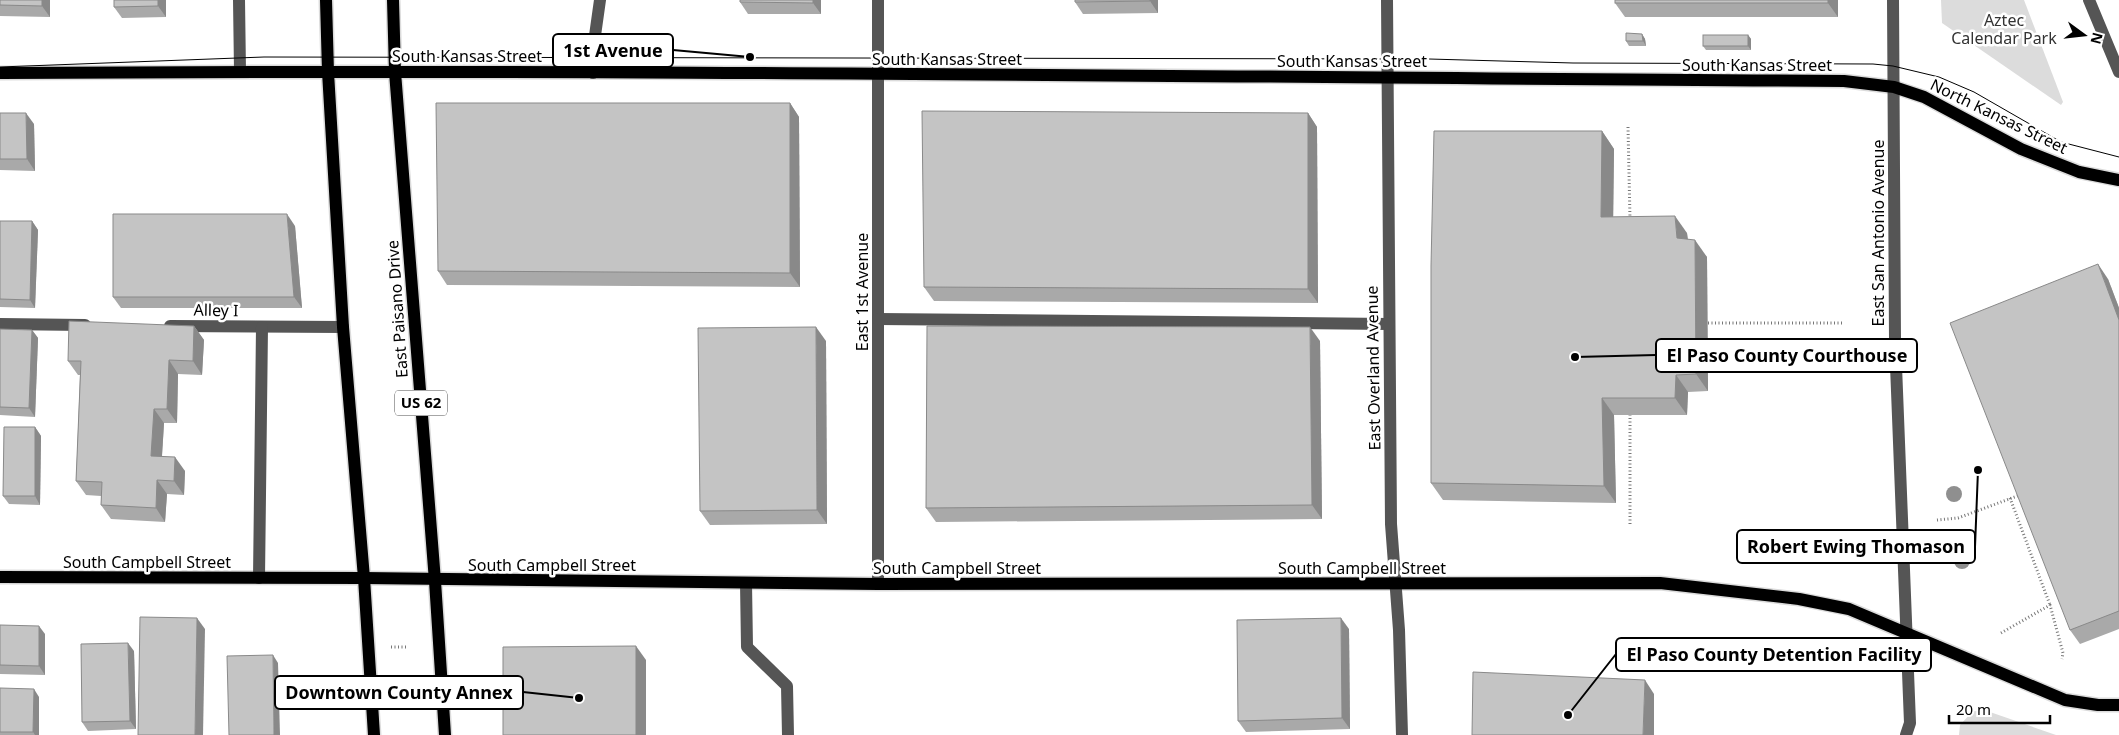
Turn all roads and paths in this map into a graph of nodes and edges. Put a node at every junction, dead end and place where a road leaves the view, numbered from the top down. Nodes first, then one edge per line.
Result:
1 (239, 0) edge
2 (326, 0) edge
3 (393, 0) edge
4 (600, 0) edge
5 (878, 0) edge
6 (1387, 0) edge
7 (1893, 0) edge
8 (2089, 0) edge
9 (240, 72) junction
10 (328, 72) junction
11 (395, 72) junction
12 (2119, 72) edge
13 (0, 73) edge
14 (592, 73) junction
15 (878, 75) junction
16 (1386, 77) junction
17 (1894, 87) junction
18 (1628, 127) dead end
19 (2119, 180) edge
20 (1630, 224) edge
21 (878, 320) junction
22 (1708, 322) dead end
23 (1842, 323) dead end
24 (0, 324) edge
25 (1389, 324) junction
26 (97, 325) edge
27 (155, 326) edge
28 (262, 327) junction
29 (342, 327) junction
30 (1630, 415) edge
31 (2021, 494) edge
32 (2010, 498) junction
33 (1937, 520) dead end
34 (1630, 524) dead end
35 (0, 577) edge
36 (259, 578) junction
37 (364, 578) junction
38 (435, 580) junction
39 (746, 582) junction
40 (1396, 583) junction
41 (878, 584) junction
42 (2050, 605) junction
43 (2002, 633) dead end
44 (1908, 634) junction
45 (406, 647) dead end
46 (388, 648) dead end
47 (2062, 659) dead end
48 (2119, 705) edge
49 (1908, 729) edge
50 (374, 735) edge
51 (444, 735) edge
52 (788, 735) edge
53 (1402, 735) edge
54 (1917, 735) edge

1 - 9 street
2 - 10 main road
3 - 11 main road, East Paisano Drive / US 62
4 - 14 street
5 - 15 street, East 1st Avenue
6 - 16 street, East Overland Avenue
7 - 17 street, East San Antonio Avenue
8 - 12 street
9 - 10 main road, South Kansas Street
9 - 13 main road, South Kansas Street
10 - 11 main road, South Kansas Street
10 - 29 main road
11 - 14 main road, South Kansas Street
11 - 38 main road, East Paisano Drive / US 62
14 - 15 main road, South Kansas Street
15 - 16 main road, South Kansas Street
15 - 21 street, East 1st Avenue
16 - 17 main road, South Kansas Street
16 - 25 street, East Overland Avenue
17 - 19 main road, North Kansas Street
17 - 44 street, East San Antonio Avenue
18 - 20 path
21 - 25 street
21 - 41 street, East 1st Avenue
22 - 23 path
24 - 26 street
25 - 40 street, East Overland Avenue
27 - 28 street, Alley I
28 - 29 street, Alley I
28 - 36 street
29 - 37 main road
30 - 34 path
31 - 32 path
32 - 33 path
32 - 42 path
35 - 36 main road, South Campbell Street
36 - 37 main road, South Campbell Street
37 - 38 main road, South Campbell Street
37 - 50 main road
38 - 39 main road, South Campbell Street
38 - 51 main road, East Paisano Drive / US 62
39 - 41 main road, South Campbell Street
39 - 52 street
40 - 41 main road, South Campbell Street
40 - 44 main road, South Campbell Street
40 - 53 street, East Overland Avenue
42 - 43 path
42 - 47 path
44 - 48 main road, South Campbell Street
44 - 49 street, East San Antonio Avenue
45 - 46 path
49 - 54 street

